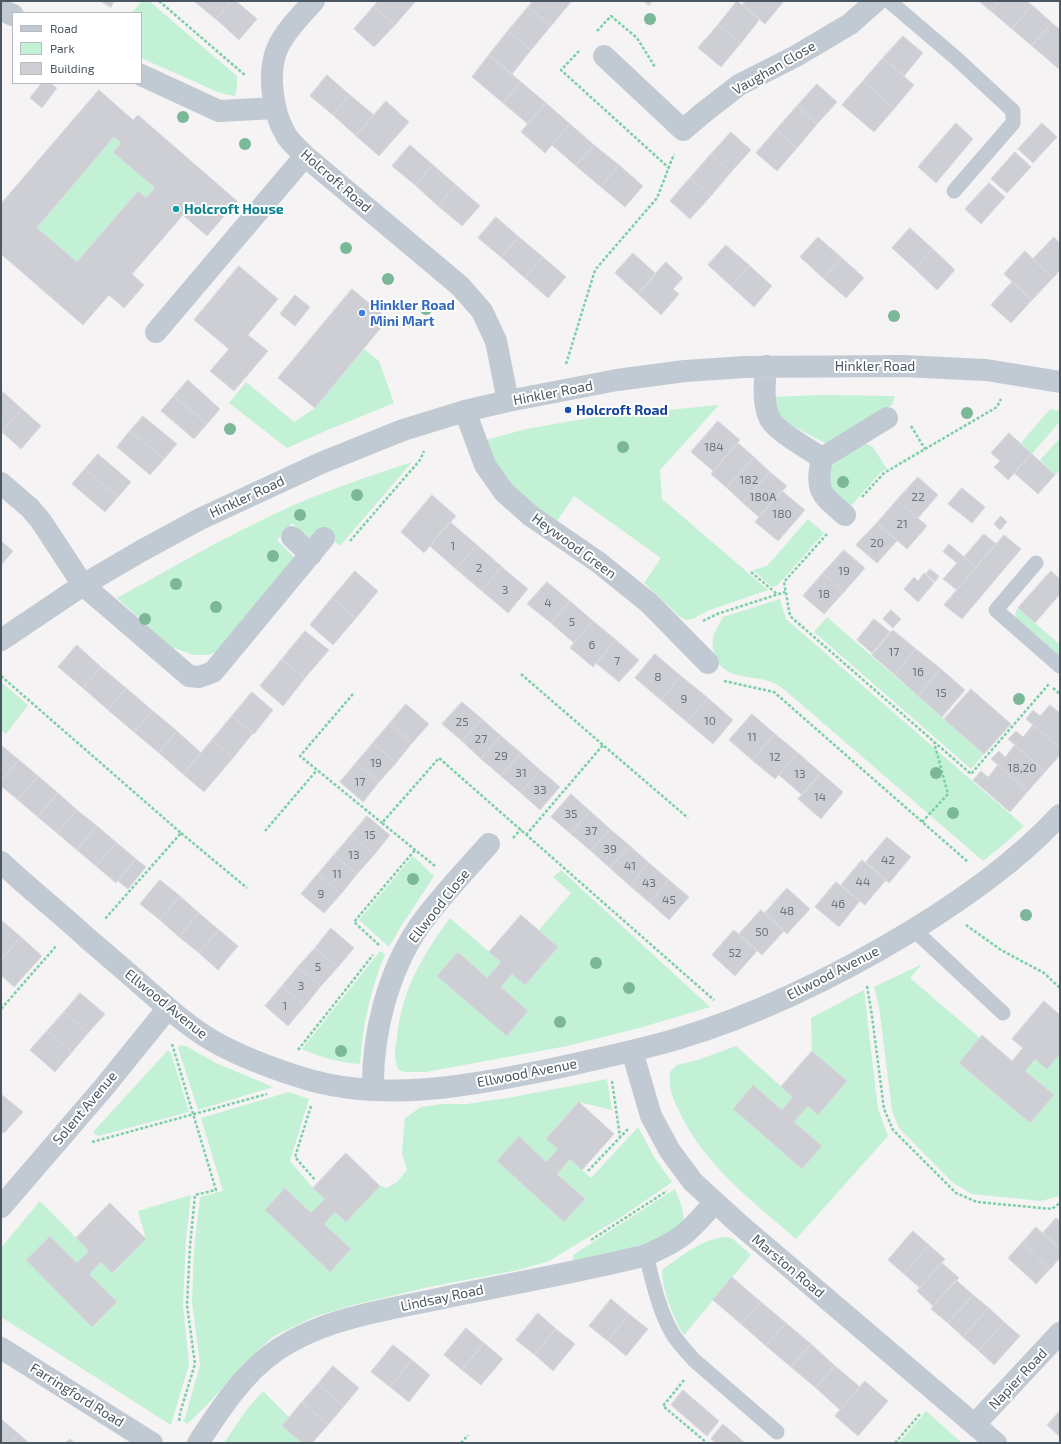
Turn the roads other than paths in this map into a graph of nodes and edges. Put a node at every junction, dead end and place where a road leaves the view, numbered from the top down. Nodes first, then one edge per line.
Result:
1 (314, 1) edge
2 (876, 1) edge
3 (889, 1) edge
4 (1, 10) edge
5 (12, 15) edge
6 (604, 56) dead end
7 (142, 75) edge
8 (274, 104) junction
9 (305, 156) junction
10 (954, 191) dead end
11 (156, 332) dead end
12 (766, 366) junction
13 (1060, 382) edge
14 (508, 401) junction
15 (465, 412) junction
16 (887, 418) dead end
17 (822, 458) junction
18 (1, 483) edge
19 (840, 520) road end
20 (292, 537) dead end
21 (324, 538) road end
22 (311, 554) junction
23 (1036, 562) dead end
24 (83, 585) junction
25 (1, 640) edge
26 (708, 662) road end
27 (1060, 666) edge
28 (1060, 815) edge
29 (489, 844) dead end
30 (1, 862) edge
31 (913, 929) junction
32 (168, 1008) junction
33 (1003, 1013) dead end
34 (632, 1051) junction
35 (373, 1089) junction
36 (715, 1202) junction
37 (2, 1203) edge
38 (646, 1255) junction
39 (1060, 1333) edge
40 (1, 1348) edge
41 (975, 1424) junction
42 (777, 1432) dead end
43 (152, 1443) edge
44 (198, 1443) edge
45 (996, 1443) edge

1 - 8 street, Holcroft Road
2 - 6 street, Vaughan Close
3 - 10 lane
4 - 5 street
7 - 8 street
8 - 9 street, Holcroft Road
9 - 11 street
9 - 14 street, Holcroft Road
12 - 13 street, Hinkler Road
12 - 14 street, Hinkler Road
12 - 17 street
14 - 15 street, Hinkler Road
15 - 24 street, Hinkler Road
15 - 26 street, Heywood Green
16 - 17 street
17 - 19 street
18 - 24 street
20 - 22 street
21 - 22 street
22 - 24 street
23 - 27 lane
24 - 25 street, Hinkler Road
28 - 31 street, Ellwood Avenue
29 - 35 street, Ellwood Close
30 - 32 street, Ellwood Avenue
31 - 33 lane
31 - 34 street, Ellwood Avenue
32 - 35 street, Ellwood Avenue
32 - 37 street, Solent Avenue
34 - 35 street, Ellwood Avenue
34 - 36 street, Marston Road
36 - 38 street, Lindsay Road
36 - 41 street, Marston Road
38 - 42 lane
38 - 44 street, Lindsay Road
39 - 41 street, Napier Road
40 - 43 street, Farringford Road
41 - 45 street, Marston Road

